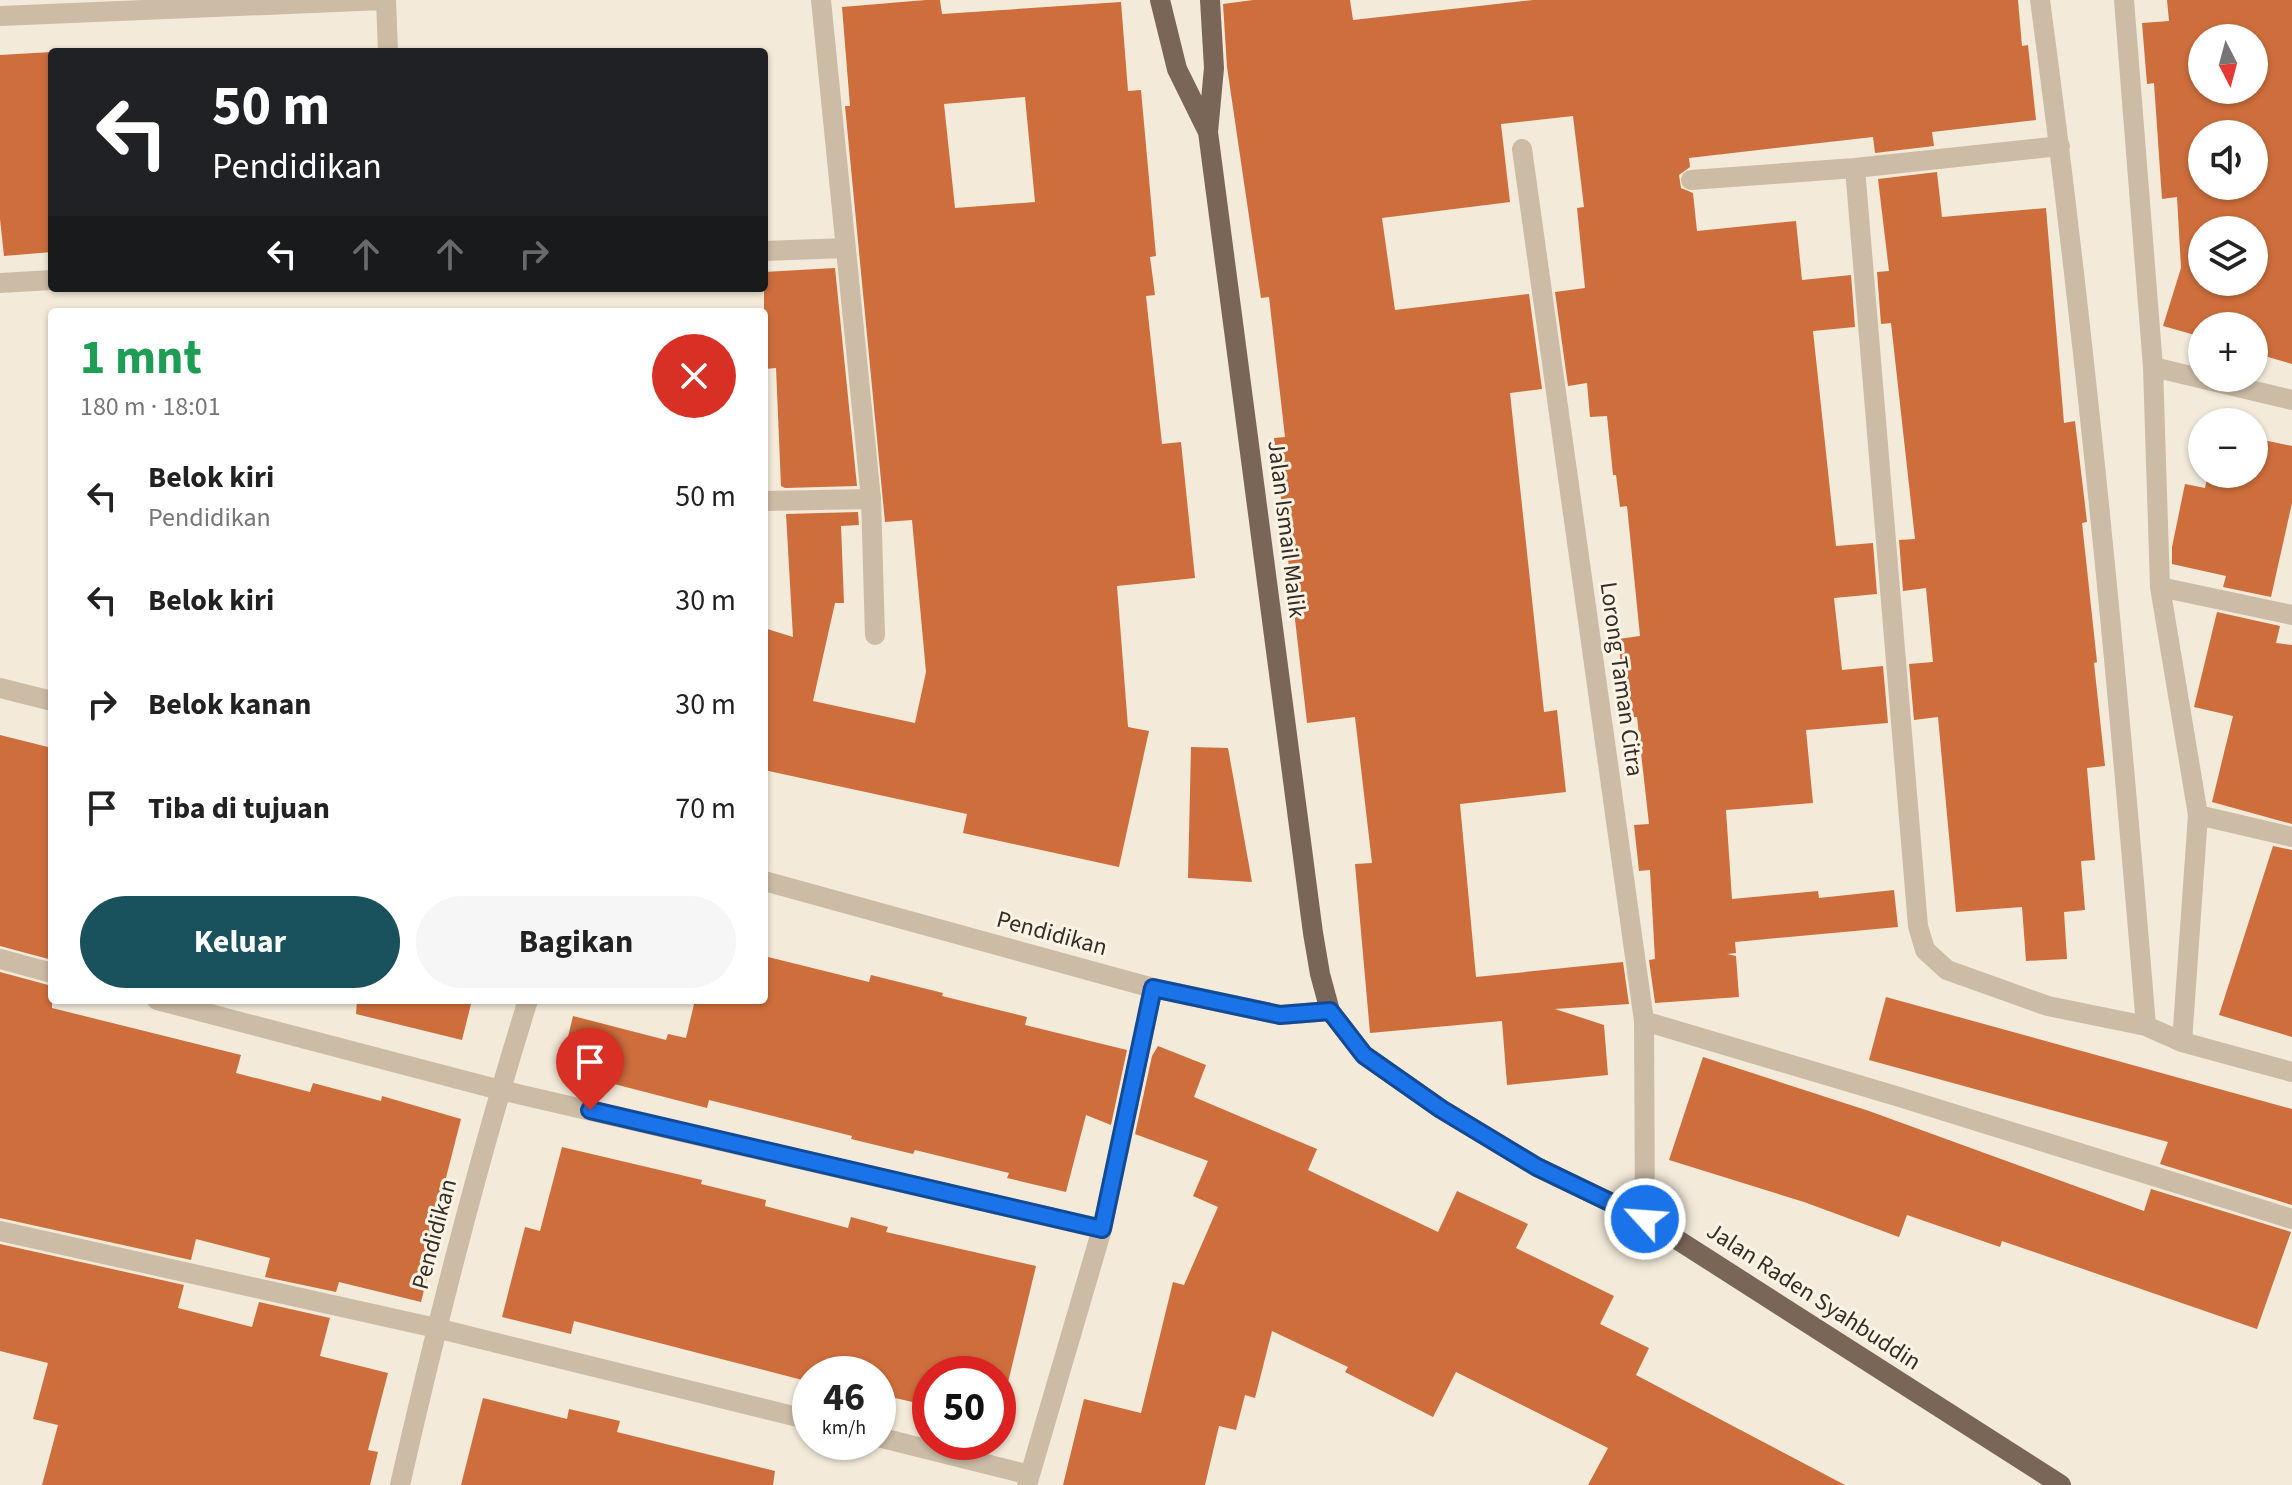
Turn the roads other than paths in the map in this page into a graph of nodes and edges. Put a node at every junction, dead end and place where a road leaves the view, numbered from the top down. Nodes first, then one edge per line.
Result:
1 (384, 0) edge
2 (821, 0) edge
3 (1160, 0) edge
4 (1210, 0) edge
5 (2040, 0) edge
6 (2124, 0) edge
7 (0, 16) edge
8 (388, 48) edge
9 (1208, 132) junction
10 (2060, 146) junction
11 (1522, 149) dead end
12 (1855, 168) junction
13 (1691, 180) dead end
14 (846, 248) junction
15 (768, 251) edge
16 (48, 280) edge
17 (0, 283) edge
18 (2153, 367) junction
19 (2292, 400) edge
20 (871, 499) junction
21 (768, 501) edge
22 (2160, 587) junction
23 (2292, 615) edge
24 (875, 635) dead end
25 (0, 688) edge
26 (48, 700) edge
27 (2198, 815) junction
28 (2292, 837) edge
29 (768, 882) edge
30 (1313, 933) joint
31 (0, 959) edge
32 (48, 972) edge
33 (1153, 988) junction
34 (172, 1004) edge
35 (527, 1004) edge
36 (1330, 1011) junction
37 (1644, 1021) junction
38 (2146, 1026) junction
39 (2182, 1042) junction
40 (2292, 1072) edge
41 (500, 1090) junction
42 (1645, 1219) junction
43 (2292, 1219) edge
44 (1102, 1229) junction
45 (0, 1231) edge
46 (436, 1328) junction
47 (792, 1416) edge
48 (896, 1442) edge
49 (1029, 1480) edge
50 (400, 1485) edge
51 (2061, 1485) edge

1 - 7 street
1 - 8 street
2 - 14 street
3 - 9 main road, Jalan Ismail Malik
4 - 9 main road, Jalan Ismail Malik
5 - 10 street
6 - 18 street
9 - 30 main road, Jalan Ismail Malik
10 - 12 street
10 - 38 street
11 - 37 street, Lorong Taman Citra
12 - 13 street
12 - 38 street
14 - 15 street
14 - 20 street
16 - 17 street
18 - 19 street
18 - 22 street
20 - 21 street
20 - 24 street
22 - 23 street
22 - 27 street
25 - 26 street
27 - 28 street
27 - 39 street
29 - 33 street, Pendidikan
30 - 36 main road, Jalan Raden Syahbuddin
31 - 32 street
33 - 36 street, Pendidikan
33 - 44 street
34 - 41 street
35 - 41 street, Pendidikan
36 - 42 main road, Jalan Raden Syahbuddin
37 - 42 street, Lorong Taman Citra
37 - 43 street
38 - 39 street
39 - 40 street
41 - 44 street
41 - 46 street, Pendidikan
42 - 51 main road, Jalan Raden Syahbuddin
44 - 49 street
45 - 46 street
46 - 47 street
46 - 50 street, Pendidikan
48 - 49 street

